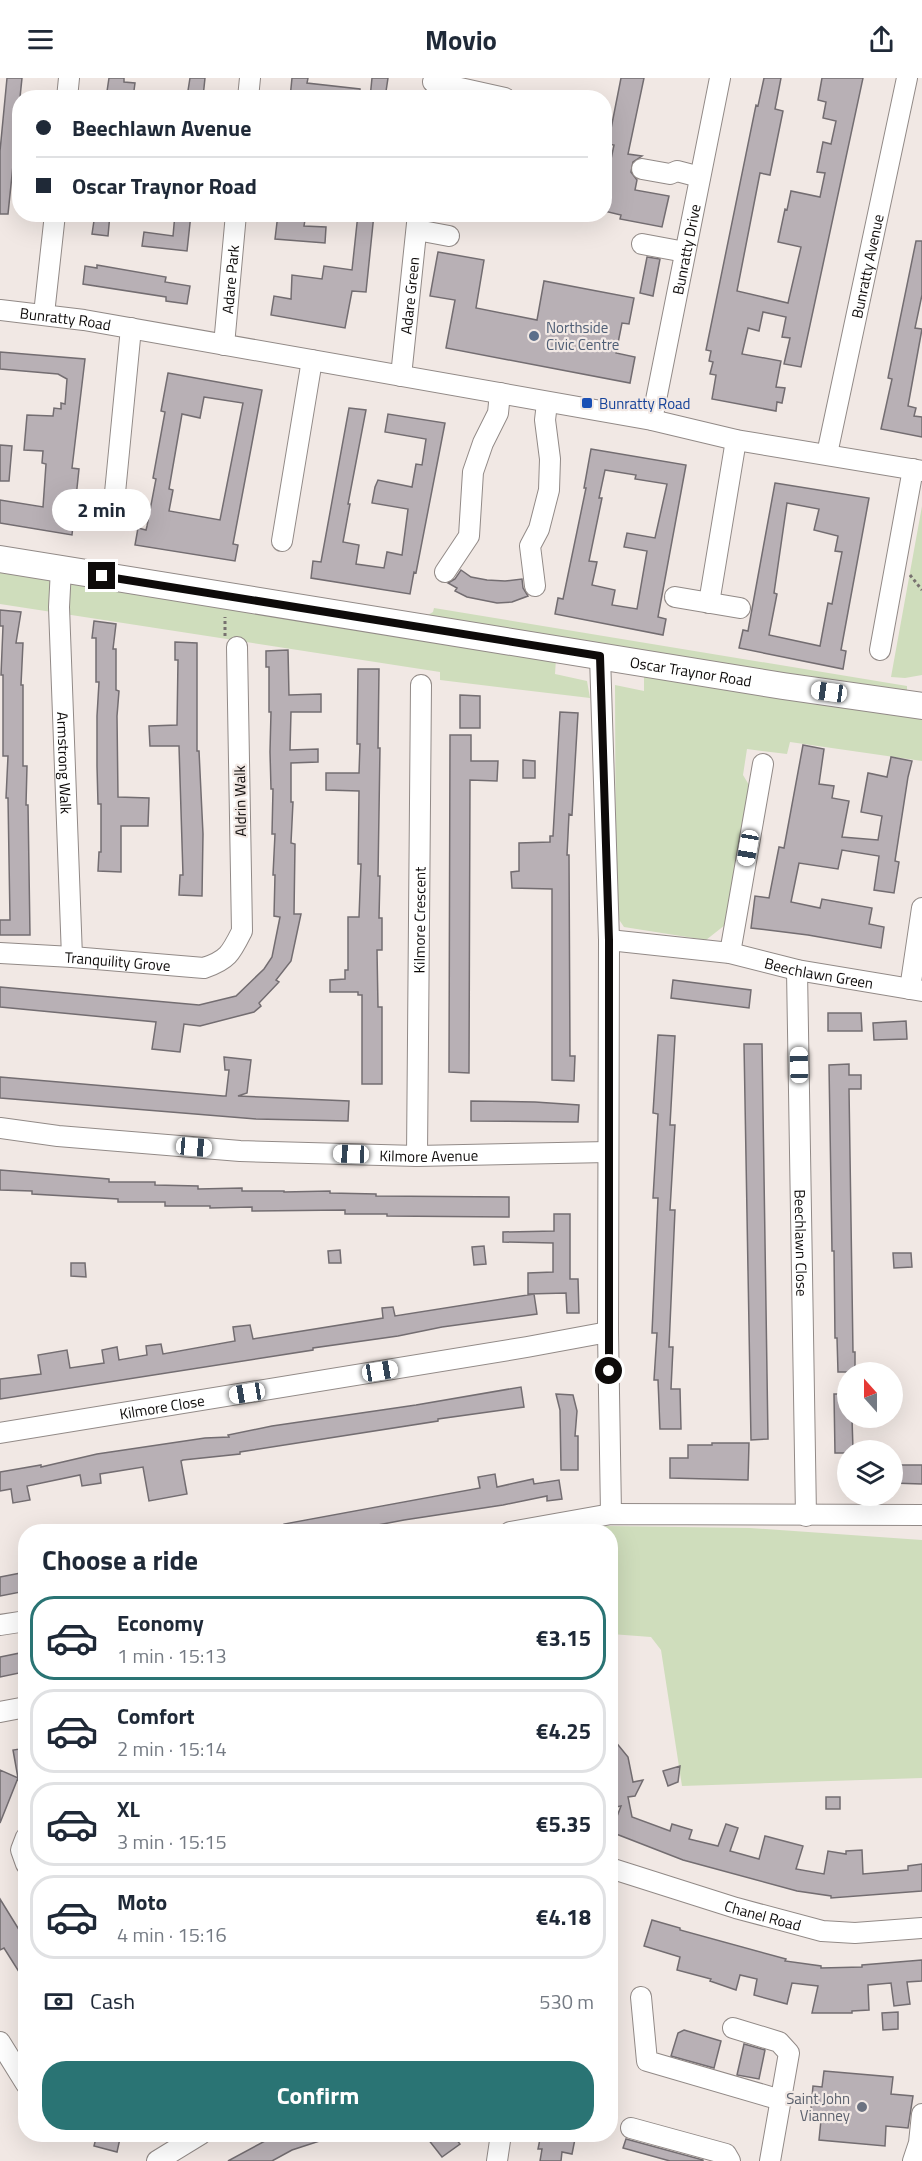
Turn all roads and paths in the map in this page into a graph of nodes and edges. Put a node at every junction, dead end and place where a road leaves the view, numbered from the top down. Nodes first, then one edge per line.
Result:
1 (720, 78) edge
2 (907, 78) edge
3 (432, 86) edge
4 (456, 90) edge
5 (642, 169) dead end
6 (700, 177) junction
7 (53, 222) edge
8 (235, 222) edge
9 (418, 222) edge
10 (449, 236) dead end
11 (642, 244) dead end
12 (685, 252) junction
13 (0, 310) edge
14 (44, 314) junction
15 (131, 328) junction
16 (224, 345) junction
17 (312, 360) junction
18 (401, 376) junction
19 (500, 393) junction
20 (548, 403) junction
21 (652, 420) junction
22 (736, 440) junction
23 (827, 454) junction
24 (918, 470) edge
25 (114, 502) dead end
26 (282, 541) dead end
27 (0, 559) edge
28 (61, 569) junction
29 (445, 572) dead end
30 (535, 586) dead end
31 (675, 597) dead end
32 (709, 603) junction
33 (740, 608) dead end
34 (237, 647) dead end
35 (880, 650) dead end
36 (600, 656) junction
37 (421, 685) dead end
38 (922, 706) edge
39 (763, 764) dead end
40 (922, 908) edge
41 (609, 940) junction
42 (232, 952) joint
43 (0, 953) edge
44 (730, 953) junction
45 (72, 957) junction
46 (797, 970) junction
47 (916, 990) edge
48 (0, 1128) edge
49 (608, 1152) junction
50 (417, 1156) junction
51 (608, 1332) junction
52 (0, 1433) edge
53 (611, 1514) junction
54 (922, 1515) edge
55 (806, 1516) junction
56 (555, 1524) edge
57 (18, 1622) edge
58 (0, 1625) edge
59 (18, 1709) edge
60 (0, 1712) edge
61 (618, 1871) edge
62 (922, 1928) edge
63 (641, 1997) dead end
64 (733, 2028) dead end
65 (0, 2042) edge
66 (18, 2071) edge
67 (781, 2100) junction
68 (922, 2114) edge
69 (631, 2128) dead end
70 (184, 2142) edge
71 (500, 2142) edge
72 (157, 2161) edge
73 (497, 2161) edge
74 (730, 2161) edge
75 (770, 2161) edge
76 (913, 2161) edge

1 - 6 street, Bunratty Drive
2 - 23 street, Bunratty Avenue
3 - 4 street
5 - 6 street
6 - 12 street, Bunratty Drive
7 - 14 street
8 - 16 street, Adare Park
9 - 10 street
9 - 18 street, Adare Green
11 - 12 street
12 - 21 street, Bunratty Drive
13 - 14 street, Bunratty Road
14 - 15 street, Bunratty Road
15 - 16 street, Bunratty Road
15 - 25 street, Bunratty Road
16 - 17 street, Bunratty Road
17 - 18 street, Bunratty Road
17 - 26 street
18 - 19 street, Bunratty Road
19 - 20 street, Bunratty Road
19 - 29 street
20 - 21 street, Bunratty Road
20 - 30 street
21 - 22 street, Bunratty Road
22 - 23 street, Bunratty Road
22 - 32 street
23 - 24 street, Bunratty Road
24 - 35 street, Bunratty Road
27 - 28 main road, Oscar Traynor Road
28 - 36 main road, Oscar Traynor Road
28 - 45 street, Armstrong Walk
31 - 32 street
32 - 33 street
34 - 42 street, Aldrin Walk
36 - 38 main road, Oscar Traynor Road
36 - 41 street
37 - 50 street, Kilmore Crescent
39 - 44 street
40 - 47 street, Beechlawn Green
41 - 44 street, Beechlawn Green
41 - 49 street
42 - 45 street, Tranquility Grove
43 - 45 street, Tranquility Grove
44 - 46 street, Beechlawn Green
46 - 47 street, Beechlawn Green
46 - 55 street, Beechlawn Close
48 - 50 street, Kilmore Avenue
49 - 50 street, Kilmore Avenue
49 - 51 street
51 - 52 street, Kilmore Close
51 - 53 street
53 - 55 street
53 - 56 street
54 - 55 street
57 - 58 street
59 - 60 street
61 - 62 street, Chanel Road
63 - 67 street
64 - 67 street
65 - 66 street
67 - 75 street
68 - 76 street
69 - 74 street
70 - 72 street
71 - 73 street

